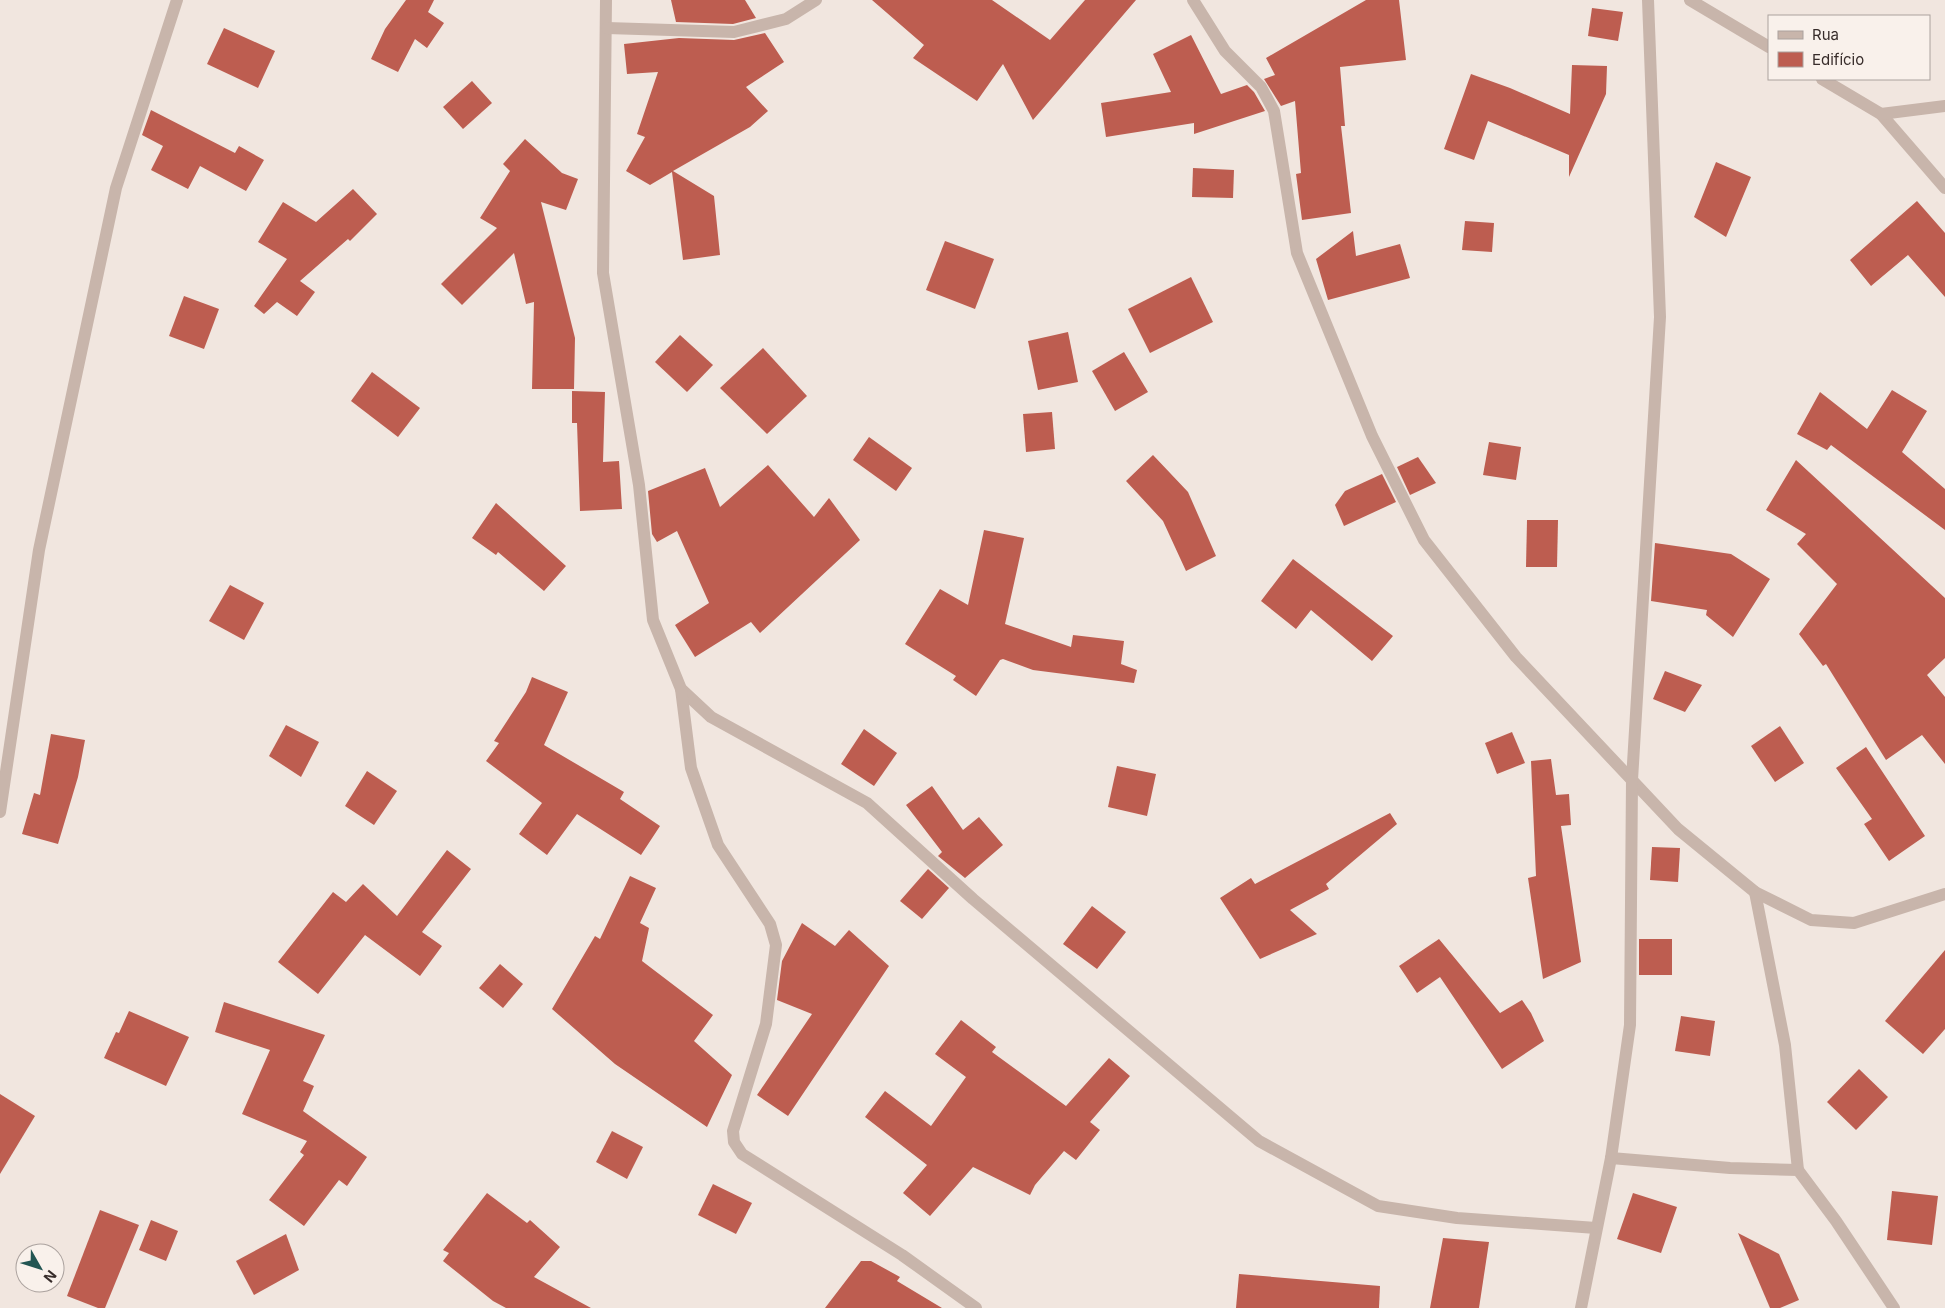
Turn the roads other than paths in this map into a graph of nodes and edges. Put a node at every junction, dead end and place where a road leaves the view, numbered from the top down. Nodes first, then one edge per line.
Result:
1 (177, 0) edge
2 (606, 0) edge
3 (816, 0) edge
4 (1193, 0) edge
5 (1648, 0) edge
6 (1690, 0) edge
7 (606, 28) junction
8 (1768, 46) edge
9 (1824, 80) edge
10 (1945, 106) edge
11 (1881, 114) junction
12 (1945, 188) edge
13 (681, 689) junction
14 (1632, 780) junction
15 (0, 812) edge
16 (1755, 892) junction
17 (1945, 894) edge
18 (1611, 1158) junction
19 (1798, 1170) junction
20 (1596, 1228) junction
21 (976, 1308) edge
22 (1581, 1308) edge
23 (1894, 1308) edge

1 - 15 street
2 - 7 street
3 - 7 street
4 - 14 street
5 - 14 street
6 - 8 street
7 - 13 street
9 - 11 street
10 - 11 street
11 - 12 street
13 - 20 street
13 - 21 street
14 - 16 street
14 - 18 street
16 - 17 street
16 - 19 street
18 - 19 street
18 - 20 street
19 - 23 street
20 - 22 street

